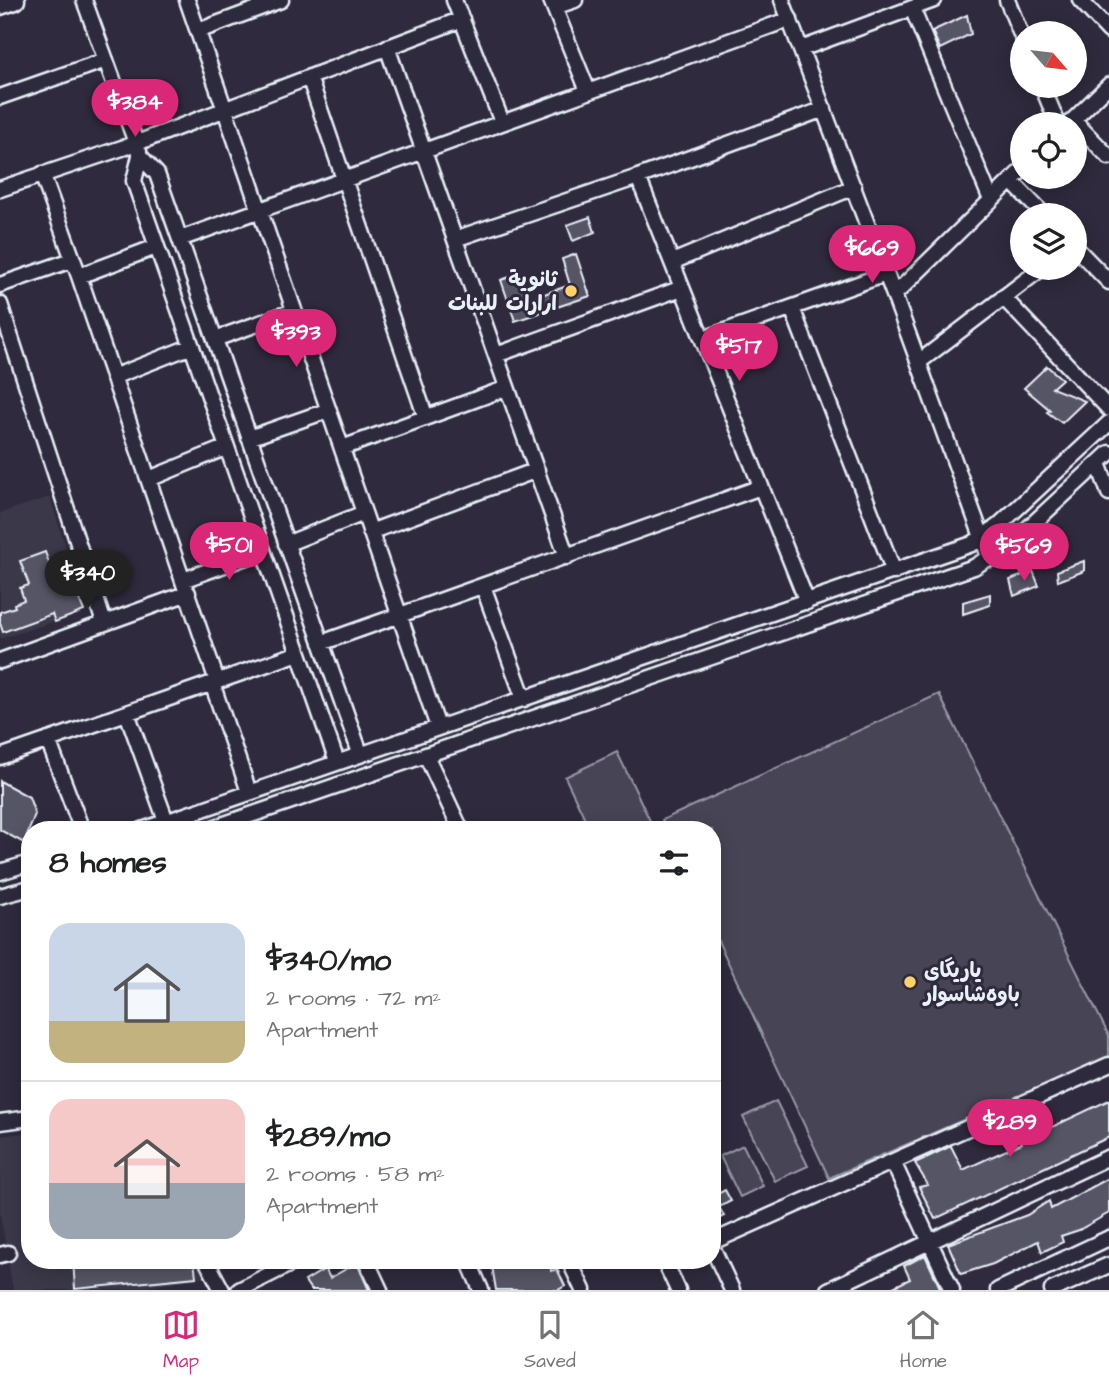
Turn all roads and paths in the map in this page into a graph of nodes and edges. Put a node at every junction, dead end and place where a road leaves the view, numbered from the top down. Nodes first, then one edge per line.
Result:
1 (84, 0) edge
2 (187, 0) edge
3 (281, 0) edge
4 (454, 0) edge
5 (575, 0) edge
6 (782, 0) edge
7 (934, 0) edge
8 (1007, 0) edge
9 (1080, 0) edge
10 (553, 4) edge
11 (912, 8) junction
12 (462, 19) junction
13 (790, 19) junction
14 (1016, 21) edge
15 (198, 31) junction
16 (1109, 31) edge
17 (387, 47) junction
18 (801, 49) junction
19 (106, 60) junction
20 (309, 77) junction
21 (1109, 85) edge
22 (588, 91) junction
23 (0, 97) edge
24 (225, 109) junction
25 (824, 109) junction
26 (1079, 112) edge
27 (502, 122) junction
28 (1087, 139) edge
29 (138, 149) junction
30 (423, 150) junction
31 (1109, 157) edge
32 (41, 174) junction
33 (638, 177) junction
34 (345, 178) junction
35 (1010, 182) edge
36 (854, 187) junction
37 (0, 189) edge
38 (1019, 189) edge
39 (991, 200) junction
40 (1032, 203) edge
41 (259, 209) junction
42 (180, 239) junction
43 (455, 239) junction
44 (156, 247) junction
45 (1087, 259) edge
46 (72, 260) junction
47 (672, 262) junction
48 (886, 274) junction
49 (79, 276) junction
50 (1026, 280) edge
51 (1109, 282) edge
52 (0, 285) edge
53 (682, 288) junction
54 (894, 295) junction
55 (1003, 297) junction
56 (0, 304) edge
57 (792, 308) junction
58 (295, 311) junction
59 (215, 339) junction
60 (703, 339) junction
61 (192, 346) junction
62 (496, 355) junction
63 (919, 362) junction
64 (113, 377) junction
65 (507, 388) junction
66 (1109, 409) edge
67 (329, 410) junction
68 (426, 418) junction
69 (1109, 423) edge
70 (249, 438) junction
71 (227, 447) junction
72 (342, 448) junction
73 (1104, 458) edge
74 (537, 471) junction
75 (149, 479) junction
76 (761, 487) junction
77 (1109, 493) edge
78 (364, 513) junction
79 (370, 532) junction
80 (983, 538) junction
81 (286, 544) junction
82 (263, 551) junction
83 (567, 557) junction
84 (990, 559) junction
85 (894, 572) junction
86 (186, 586) junction
87 (483, 586) junction
88 (807, 602) junction
89 (399, 616) junction
90 (104, 623) junction
91 (321, 643) junction
92 (299, 653) junction
93 (0, 661) edge
94 (215, 682) junction
95 (524, 699) junction
96 (127, 713) junction
97 (472, 716) junction
98 (347, 718) junction
99 (324, 726) junction
100 (438, 727) junction
101 (479, 737) junction
102 (48, 740) junction
103 (360, 753) junction
104 (426, 755) junction
105 (0, 757) edge
106 (337, 762) junction
107 (288, 779) junction
108 (249, 792) junction
109 (295, 799) junction
110 (79, 821) edge
111 (166, 821) joint
112 (233, 821) edge
113 (457, 821) edge
114 (21, 866) edge
115 (0, 872) edge
116 (21, 890) edge
117 (0, 896) edge
118 (1109, 1065) edge
119 (21, 1119) edge
120 (0, 1122) edge
121 (1109, 1157) edge
122 (893, 1162) junction
123 (1109, 1238) edge
124 (721, 1241) edge
125 (930, 1242) junction
126 (721, 1265) edge
127 (1109, 1265) edge
128 (209, 1269) edge
129 (280, 1269) edge
130 (370, 1269) edge
131 (472, 1269) edge
132 (573, 1269) edge
133 (670, 1269) edge
134 (217, 1289) edge
135 (239, 1290) edge
136 (380, 1290) edge
137 (481, 1290) edge
138 (583, 1290) edge
139 (678, 1290) edge
140 (732, 1290) edge
141 (828, 1290) edge
142 (952, 1290) edge
143 (998, 1290) edge
144 (1052, 1290) edge

1 - 19 street
2 - 15 street
3 - 15 street
4 - 12 street
5 - 10 street
6 - 13 street
7 - 11 street
8 - 14 street
9 - 16 street
10 - 22 street
11 - 18 street
11 - 39 street
12 - 17 street
12 - 27 street
13 - 18 street
13 - 22 street
15 - 24 street
17 - 20 street
17 - 30 street
18 - 25 street
19 - 23 street
19 - 29 street
20 - 24 street
20 - 34 street
21 - 26 street
22 - 27 street
24 - 29 street
24 - 41 street
25 - 33 street
25 - 36 street
27 - 30 street
28 - 31 street
29 - 32 street
29 - 42 street
29 - 44 street
30 - 34 street
30 - 43 street
32 - 37 street
32 - 46 street
33 - 43 street
33 - 47 street
34 - 41 street
34 - 68 street
35 - 39 street
36 - 47 street
36 - 48 street
38 - 40 street
39 - 54 street
41 - 42 street
41 - 58 street
42 - 59 street
43 - 62 street
44 - 49 street
44 - 61 street
45 - 51 street
46 - 49 street
46 - 52 street
47 - 53 street
48 - 54 street
48 - 57 street
49 - 64 street
50 - 55 street
53 - 60 street
53 - 62 street
54 - 63 street
55 - 63 street
55 - 66 street
56 - 90 street
57 - 60 street
57 - 85 street
58 - 59 street
58 - 67 street
59 - 70 street
60 - 76 street
61 - 64 street
61 - 71 street
62 - 65 street
63 - 80 street
64 - 75 street
65 - 68 street
65 - 74 street
67 - 70 street
67 - 72 street
68 - 72 street
69 - 80 street
70 - 81 street
71 - 75 street
71 - 82 street
72 - 78 street
73 - 77 street
73 - 84 street
74 - 79 street
74 - 83 street
75 - 86 street
76 - 83 street
76 - 88 street
78 - 79 street
78 - 81 street
79 - 89 street
80 - 84 street
80 - 85 street
81 - 91 street
82 - 86 street
82 - 92 street
83 - 87 street
84 - 101 street
85 - 88 street
86 - 90 street
86 - 94 street
87 - 89 street
87 - 95 street
88 - 95 street
89 - 91 street
89 - 100 street
90 - 93 street
91 - 98 street
92 - 94 street
92 - 99 street
94 - 96 street
94 - 108 street
95 - 97 street
96 - 102 street
96 - 111 street
97 - 100 street
97 - 101 street
98 - 99 street
98 - 103 street
99 - 106 street
100 - 103 street
101 - 104 street
102 - 105 street
102 - 110 street
103 - 106 street
104 - 109 street
104 - 113 street
106 - 107 street
107 - 108 street
107 - 109 street
108 - 111 street
109 - 112 street
114 - 115 street
116 - 117 street
118 - 122 street
119 - 120 street
121 - 125 street
122 - 124 street
122 - 125 street
123 - 143 street
125 - 141 street
125 - 142 street
126 - 140 street
127 - 144 street
128 - 134 street
129 - 135 street
130 - 136 street
131 - 137 street
132 - 138 street
133 - 139 street

